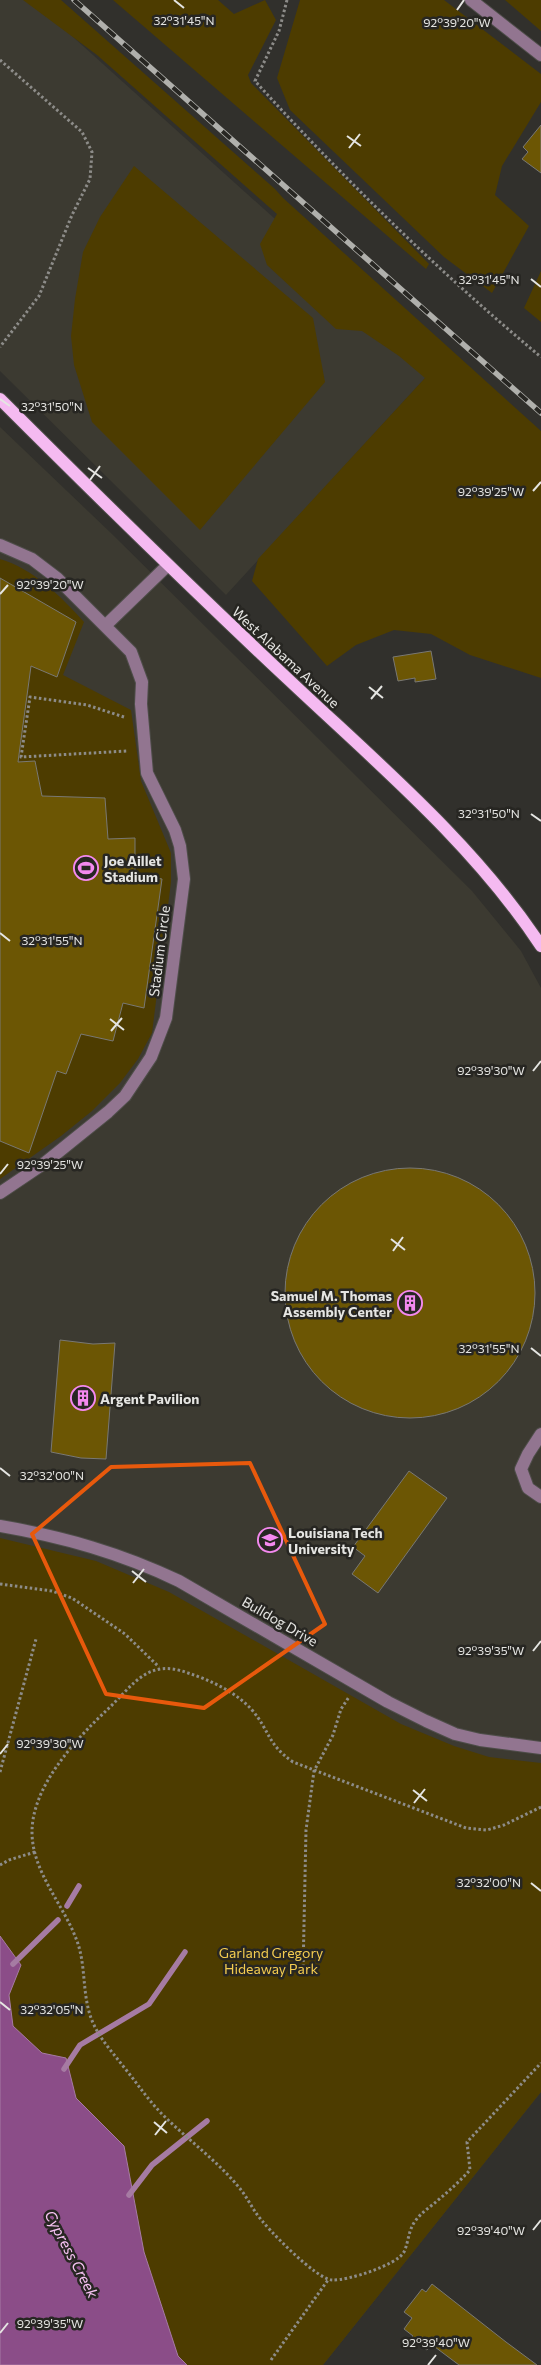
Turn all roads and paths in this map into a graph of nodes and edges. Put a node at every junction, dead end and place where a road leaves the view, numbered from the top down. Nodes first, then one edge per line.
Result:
1 (286, 0) edge
2 (471, 0) edge
3 (541, 55) edge
4 (0, 60) edge
5 (0, 347) edge
6 (541, 357) edge
7 (0, 399) edge
8 (0, 545) edge
9 (167, 566) junction
10 (106, 625) junction
11 (124, 717) dead end
12 (127, 751) dead end
13 (539, 939) edge
14 (0, 1193) edge
15 (541, 1434) edge
16 (541, 1497) edge
17 (0, 1526) edge
18 (0, 1584) edge
19 (36, 1639) dead end
20 (158, 1667) junction
21 (349, 1696) dead end
22 (541, 1748) edge
23 (314, 1770) junction
24 (0, 1772) edge
25 (541, 1807) edge
26 (35, 1852) junction
27 (0, 1865) edge
28 (303, 1972) dead end
29 (541, 2063) edge
30 (328, 2280) junction
31 (271, 2360) dead end

1 - 6 path
2 - 3 street
4 - 5 path
7 - 9 main road, West Alabama Avenue
8 - 10 street, Stadium Circle
9 - 10 street
9 - 13 main road, West Alabama Avenue
10 - 14 street, Stadium Circle
11 - 12 path
15 - 16 street
17 - 22 street, Bulldog Drive
18 - 20 path
19 - 24 path
20 - 23 path
20 - 26 path
21 - 23 path
23 - 25 path
23 - 28 path
26 - 27 path
26 - 30 path
29 - 30 path
30 - 31 path

